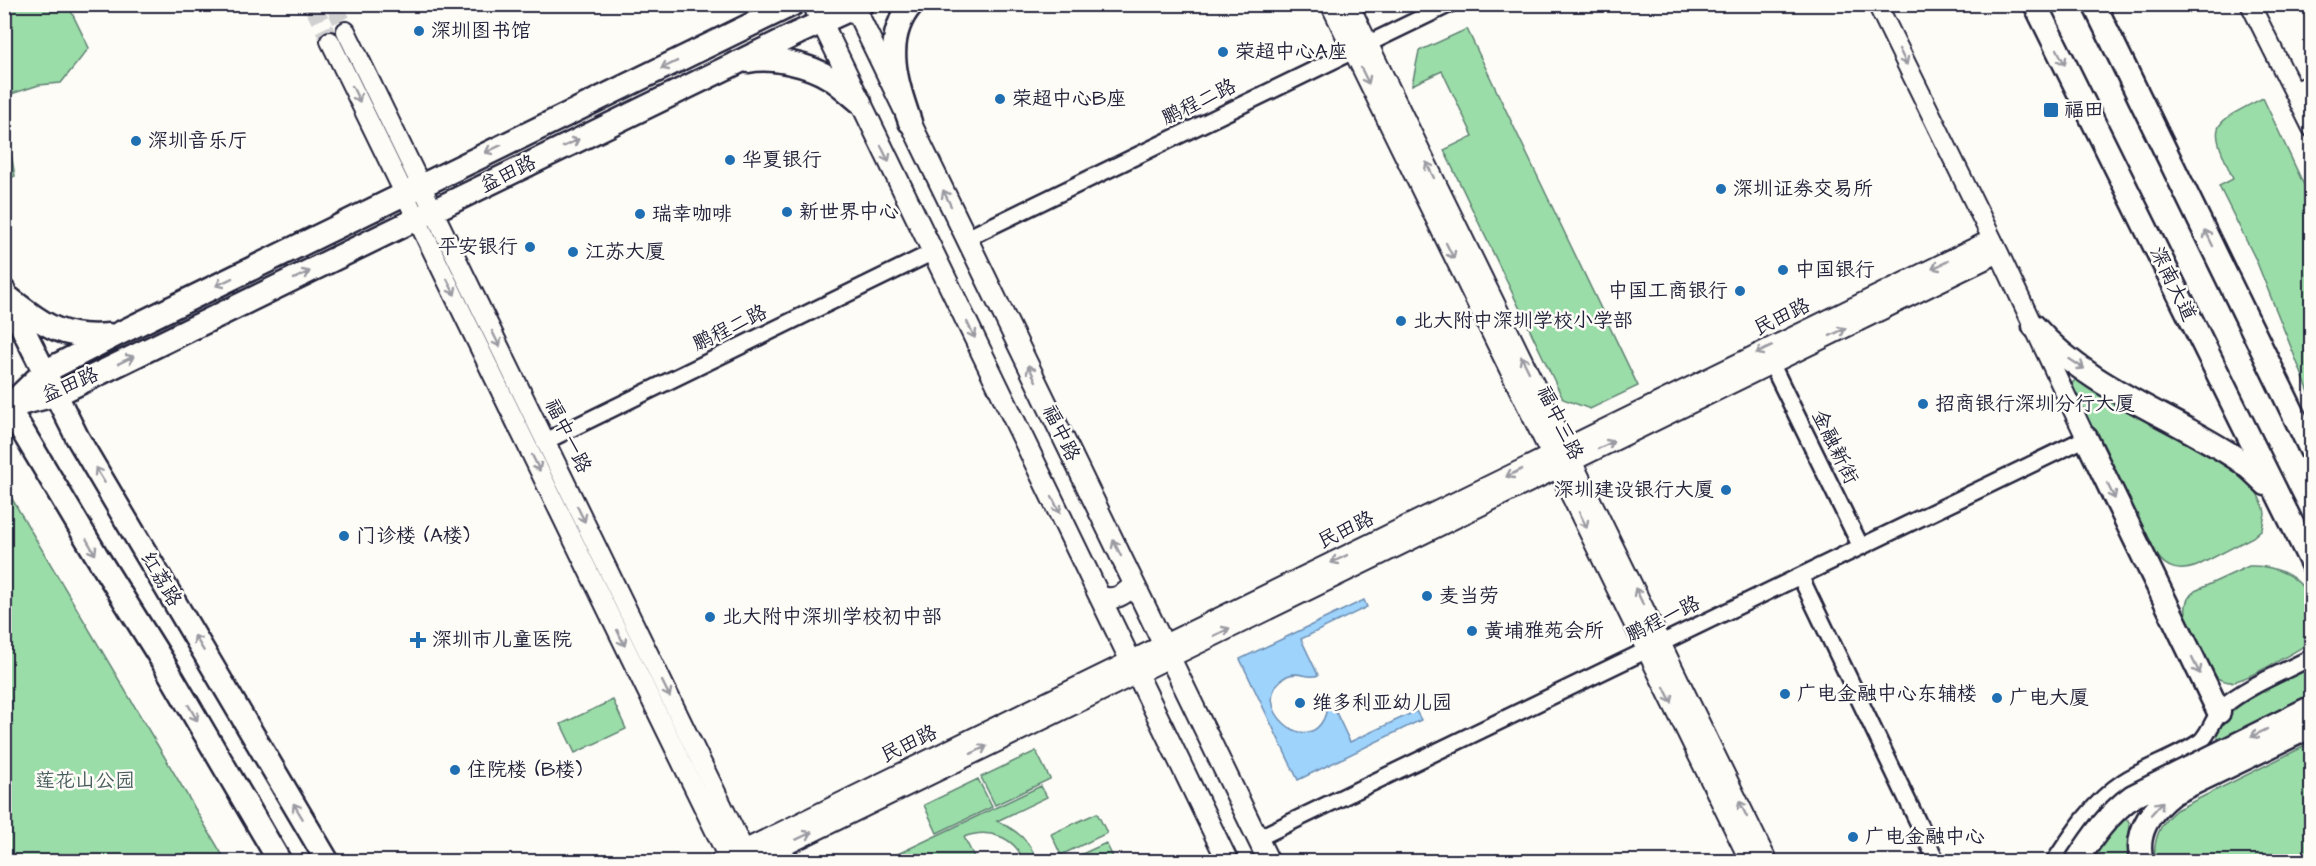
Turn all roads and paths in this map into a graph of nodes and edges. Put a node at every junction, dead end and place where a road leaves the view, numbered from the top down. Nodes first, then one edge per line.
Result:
1 (757, 4) edge
2 (793, 4) edge
3 (912, 4) edge
4 (1330, 4) edge
5 (1349, 4) edge
6 (1450, 4) edge
7 (1877, 4) edge
8 (2035, 4) edge
9 (2094, 4) edge
10 (2250, 4) edge
11 (856, 6) edge
12 (817, 14) edge
13 (346, 31) tunnel mouth
14 (722, 39) junction
15 (330, 41) tunnel mouth
16 (1360, 48) junction
17 (732, 65) junction
18 (2312, 84) edge
19 (2303, 101) edge
20 (860, 102) junction
21 (910, 122) junction
22 (2312, 128) edge
23 (413, 189) junction
24 (425, 215) junction
25 (967, 238) junction
26 (1996, 246) junction
27 (933, 252) junction
28 (6, 294) edge
29 (2034, 326) junction
30 (116, 334) junction
31 (1772, 365) junction
32 (44, 372) junction
33 (55, 395) junction
34 (6, 404) edge
35 (2086, 438) junction
36 (546, 441) junction
37 (2312, 452) edge
38 (1562, 458) junction
39 (2277, 495) junction
40 (1861, 547) junction
41 (2312, 564) edge
42 (1800, 576) junction
43 (1134, 584) junction
44 (1100, 596) junction
45 (1654, 647) junction
46 (1167, 651) junction
47 (2312, 657) edge
48 (1134, 667) junction
49 (2312, 707) edge
50 (2219, 712) junction
51 (2312, 726) edge
52 (1258, 838) junction
53 (2071, 856) edge
54 (737, 859) edge
55 (1223, 860) edge
56 (280, 861) edge
57 (328, 861) edge
58 (1269, 861) edge
59 (1750, 861) edge
60 (1768, 861) edge
61 (1937, 861) edge
62 (2054, 861) edge
63 (2142, 861) edge

1 - 14 main road
2 - 14 main road, 益田路
3 - 21 main road
4 - 16 street, 福中三路
5 - 16 street, 福中三路
6 - 16 street, 鹏程二路
7 -> 26 street
8 -> 39 main road, 深南大道
37 -> 9 main road
10 - 19 street
11 - 12 main road, 益田路
11 - 21 main road, 福中路
12 - 17 main road, 益田路
12 - 20 main road, 福中路
13 - 23 street, 福中一路
14 -> 23 main road, 益田路
15 -> 23 street, 福中一路
16 - 25 street, 鹏程二路
16 - 38 street, 福中三路
17 - 20 main road
24 -> 17 main road, 益田路
18 - 19 street
19 - 22 street
20 -> 27 main road, 福中路
25 -> 21 main road, 福中路
23 - 24 street, 福中一路
23 -> 30 main road, 益田路
33 -> 24 main road, 益田路
24 -> 36 street, 福中一路
24 -> 54 street, 福中一路
43 -> 25 main road, 福中路
26 - 29 street
31 -> 26 street, 民田路
26 -> 38 street, 民田路
27 - 36 street, 鹏程二路
27 -> 44 main road, 福中路
28 - 30 main road
28 - 32 main road, 红荔路
29 - 35 street
29 -> 39 main road
30 - 32 main road, 益田路
38 -> 31 street, 民田路
31 - 40 street, 金融新街
32 - 33 main road, 红荔路
32 - 34 main road, 益田路
33 - 34 main road, 益田路
57 -> 33 main road, 红荔路
34 -> 56 main road
35 - 40 street, 鹏程一路
35 -> 50 main road
36 -> 54 street, 福中一路
38 - 45 street, 福中三路
38 - 46 street, 民田路
39 - 41 main road, 深南大道
40 - 42 street, 鹏程一路
42 - 45 street, 鹏程一路
42 - 61 street
43 - 44 main road
43 - 46 main road, 福中路
44 - 48 main road, 福中路
45 - 52 street, 鹏程一路
45 -> 59 street, 福中三路
60 -> 45 street, 福中三路
46 - 48 street, 民田路
46 - 52 main road, 福中路
47 - 50 street
48 - 54 street, 民田路
48 - 55 main road, 福中路
49 -> 53 main road, bridge
50 - 53 street
63 -> 51 main road, bridge
52 - 58 main road, 福中路
53 - 62 street

